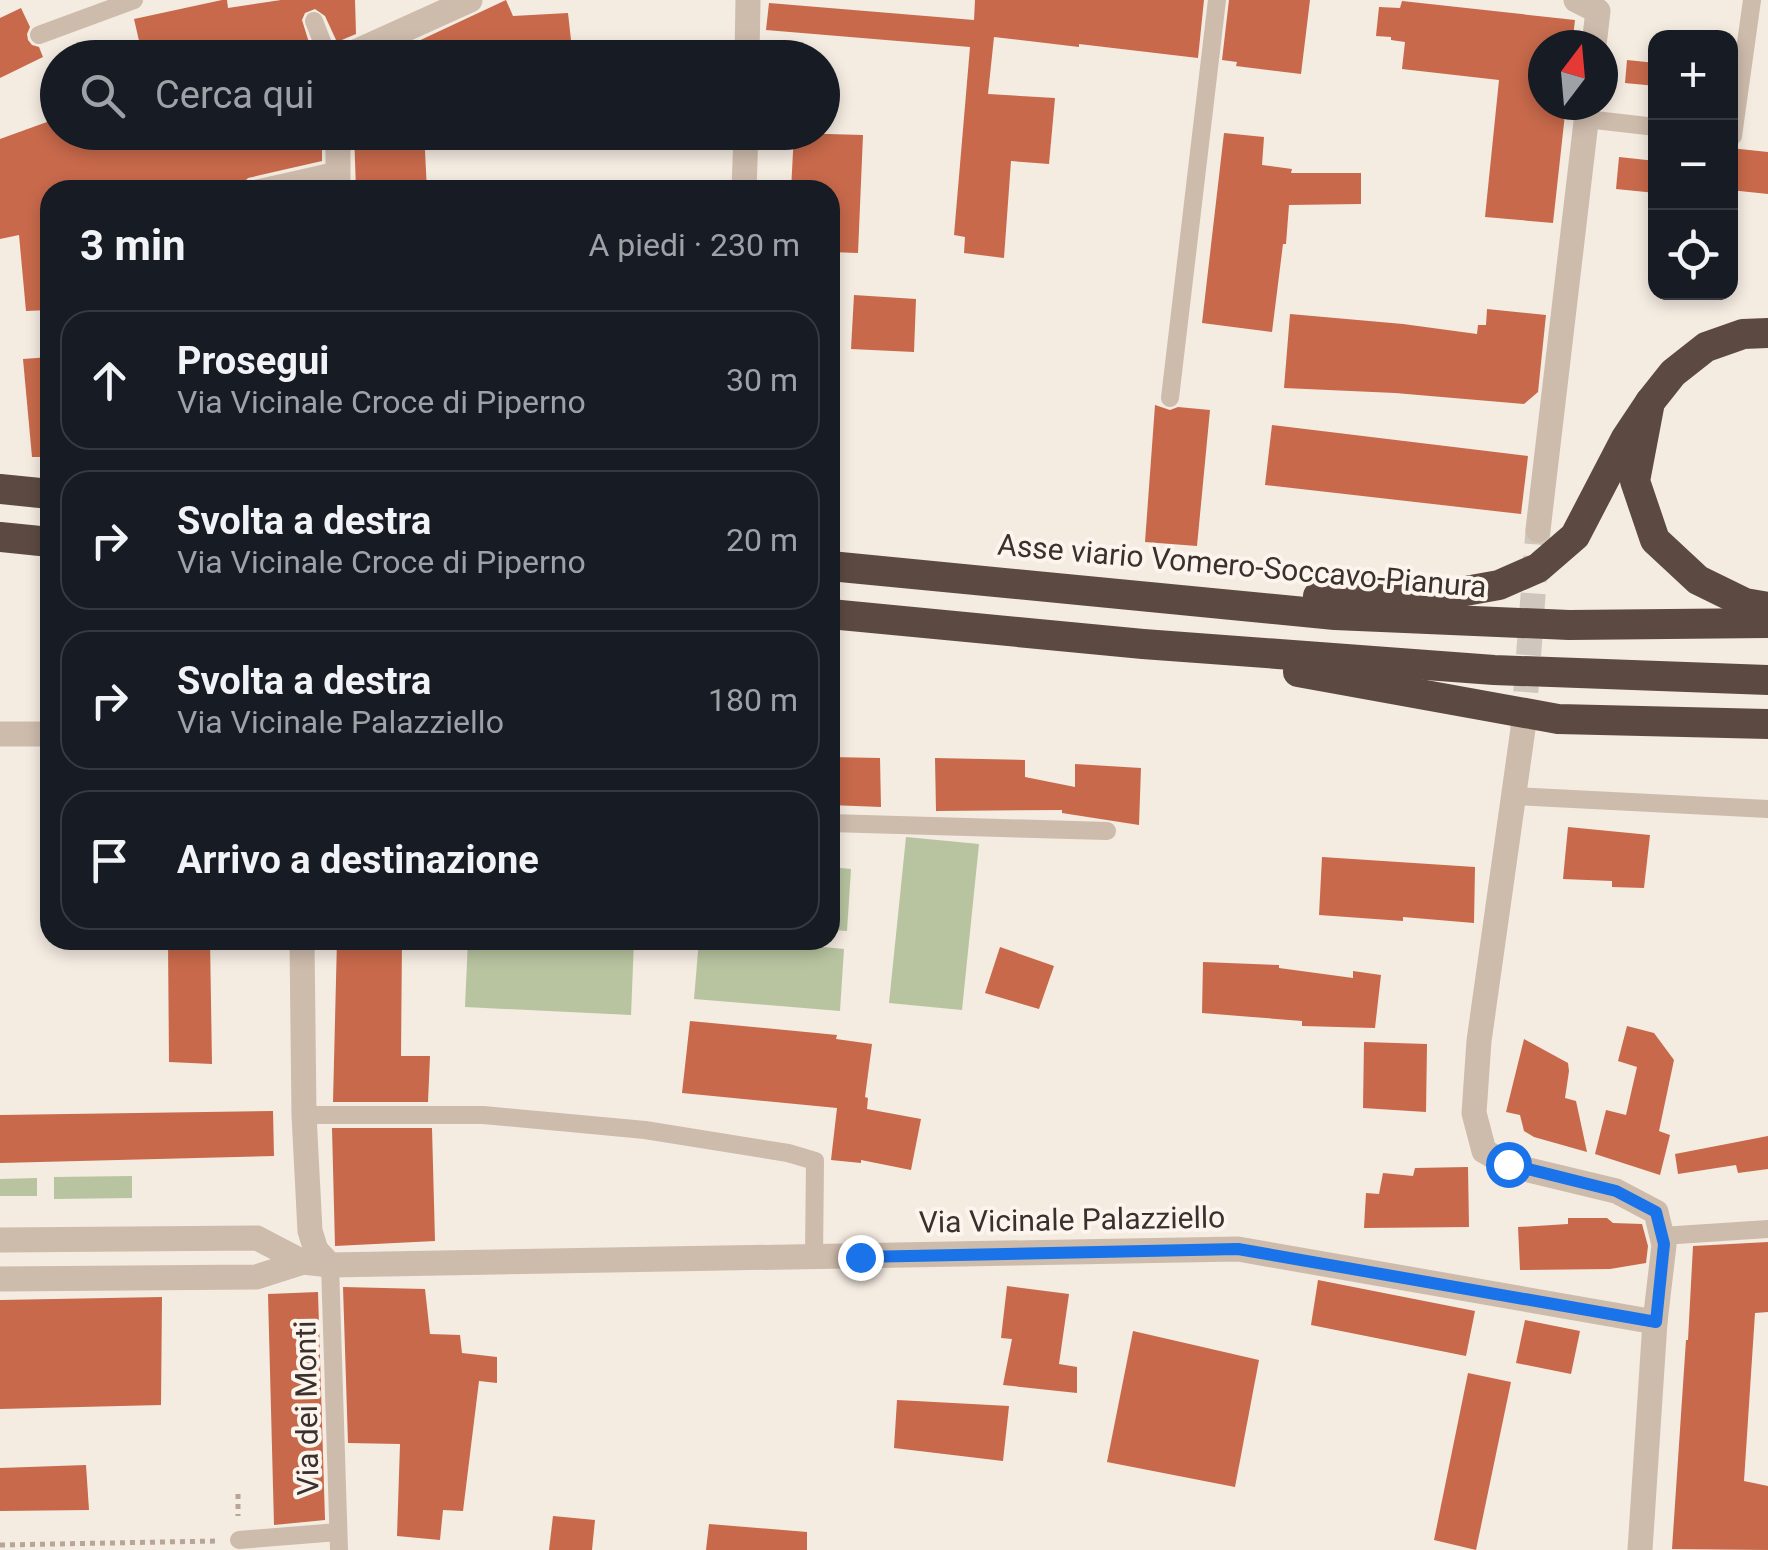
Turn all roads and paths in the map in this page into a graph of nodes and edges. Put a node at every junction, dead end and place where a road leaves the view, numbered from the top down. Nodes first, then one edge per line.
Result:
1 (134, 0) edge
2 (470, 0) edge
3 (748, 0) edge
4 (1217, 0) edge
5 (1752, 0) edge
6 (314, 22) dead end
7 (39, 35) dead end
8 (321, 40) edge
9 (382, 40) edge
10 (747, 40) edge
11 (1618, 119) edge
12 (1586, 120) edge
13 (1735, 120) edge
14 (1648, 125) edge
15 (338, 150) edge
16 (745, 150) edge
17 (339, 180) edge
18 (744, 180) edge
19 (1768, 333) edge
20 (1170, 398) dead end
21 (1650, 402) junction
22 (0, 489) edge
23 (40, 493) edge
24 (1538, 530) tunnel mouth
25 (0, 537) edge
26 (40, 541) edge
27 (840, 567) edge
28 (1187, 600) junction
29 (1768, 606) edge
30 (840, 615) edge
31 (1768, 623) edge
32 (1142, 644) junction
33 (1768, 680) edge
34 (1768, 724) edge
35 (1523, 729) tunnel mouth
36 (0, 734) edge
37 (40, 734) edge
38 (1514, 796) junction
39 (1768, 809) edge
40 (840, 823) edge
41 (1107, 831) dead end
42 (302, 950) edge
43 (304, 1115) junction
44 (1768, 1229) edge
45 (1662, 1236) junction
46 (0, 1240) edge
47 (814, 1257) junction
48 (303, 1262) junction
49 (330, 1264) junction
50 (0, 1279) edge
51 (1656, 1322) junction
52 (239, 1540) joint
53 (338, 1541) edge
54 (0, 1544) edge
55 (1640, 1550) edge

1 - 7 lane
2 - 9 street
3 - 10 street
4 - 20 lane
5 - 13 lane
6 - 8 lane
11 - 14 lane
12 - 24 street
15 - 17 street
16 - 18 street
19 - 21 highway
21 - 28 highway, bridge
21 - 29 highway
22 - 23 highway
25 - 26 highway
27 - 28 highway, Asse viario Vomero-Soccavo-Pianura, bridge
28 - 31 highway, Asse viario Vomero-Soccavo-Pianura, bridge
30 - 32 highway, bridge
32 - 33 highway, bridge
32 - 34 highway, bridge
35 - 38 street
36 - 37 street
38 - 39 lane
38 - 45 street
40 - 41 lane
42 - 43 street
43 - 47 lane
43 - 49 street
44 - 45 lane
45 - 51 street
46 - 48 street, Via Vicinale Palazziello
47 - 49 street, Via Vicinale Palazziello
47 - 51 street, Via Vicinale Palazziello
48 - 49 street, Via Vicinale Palazziello
48 - 50 street, Via Vicinale Palazziello
49 - 53 lane, Via dei Monti
51 - 55 street
52 - 53 lane
52 - 54 path

